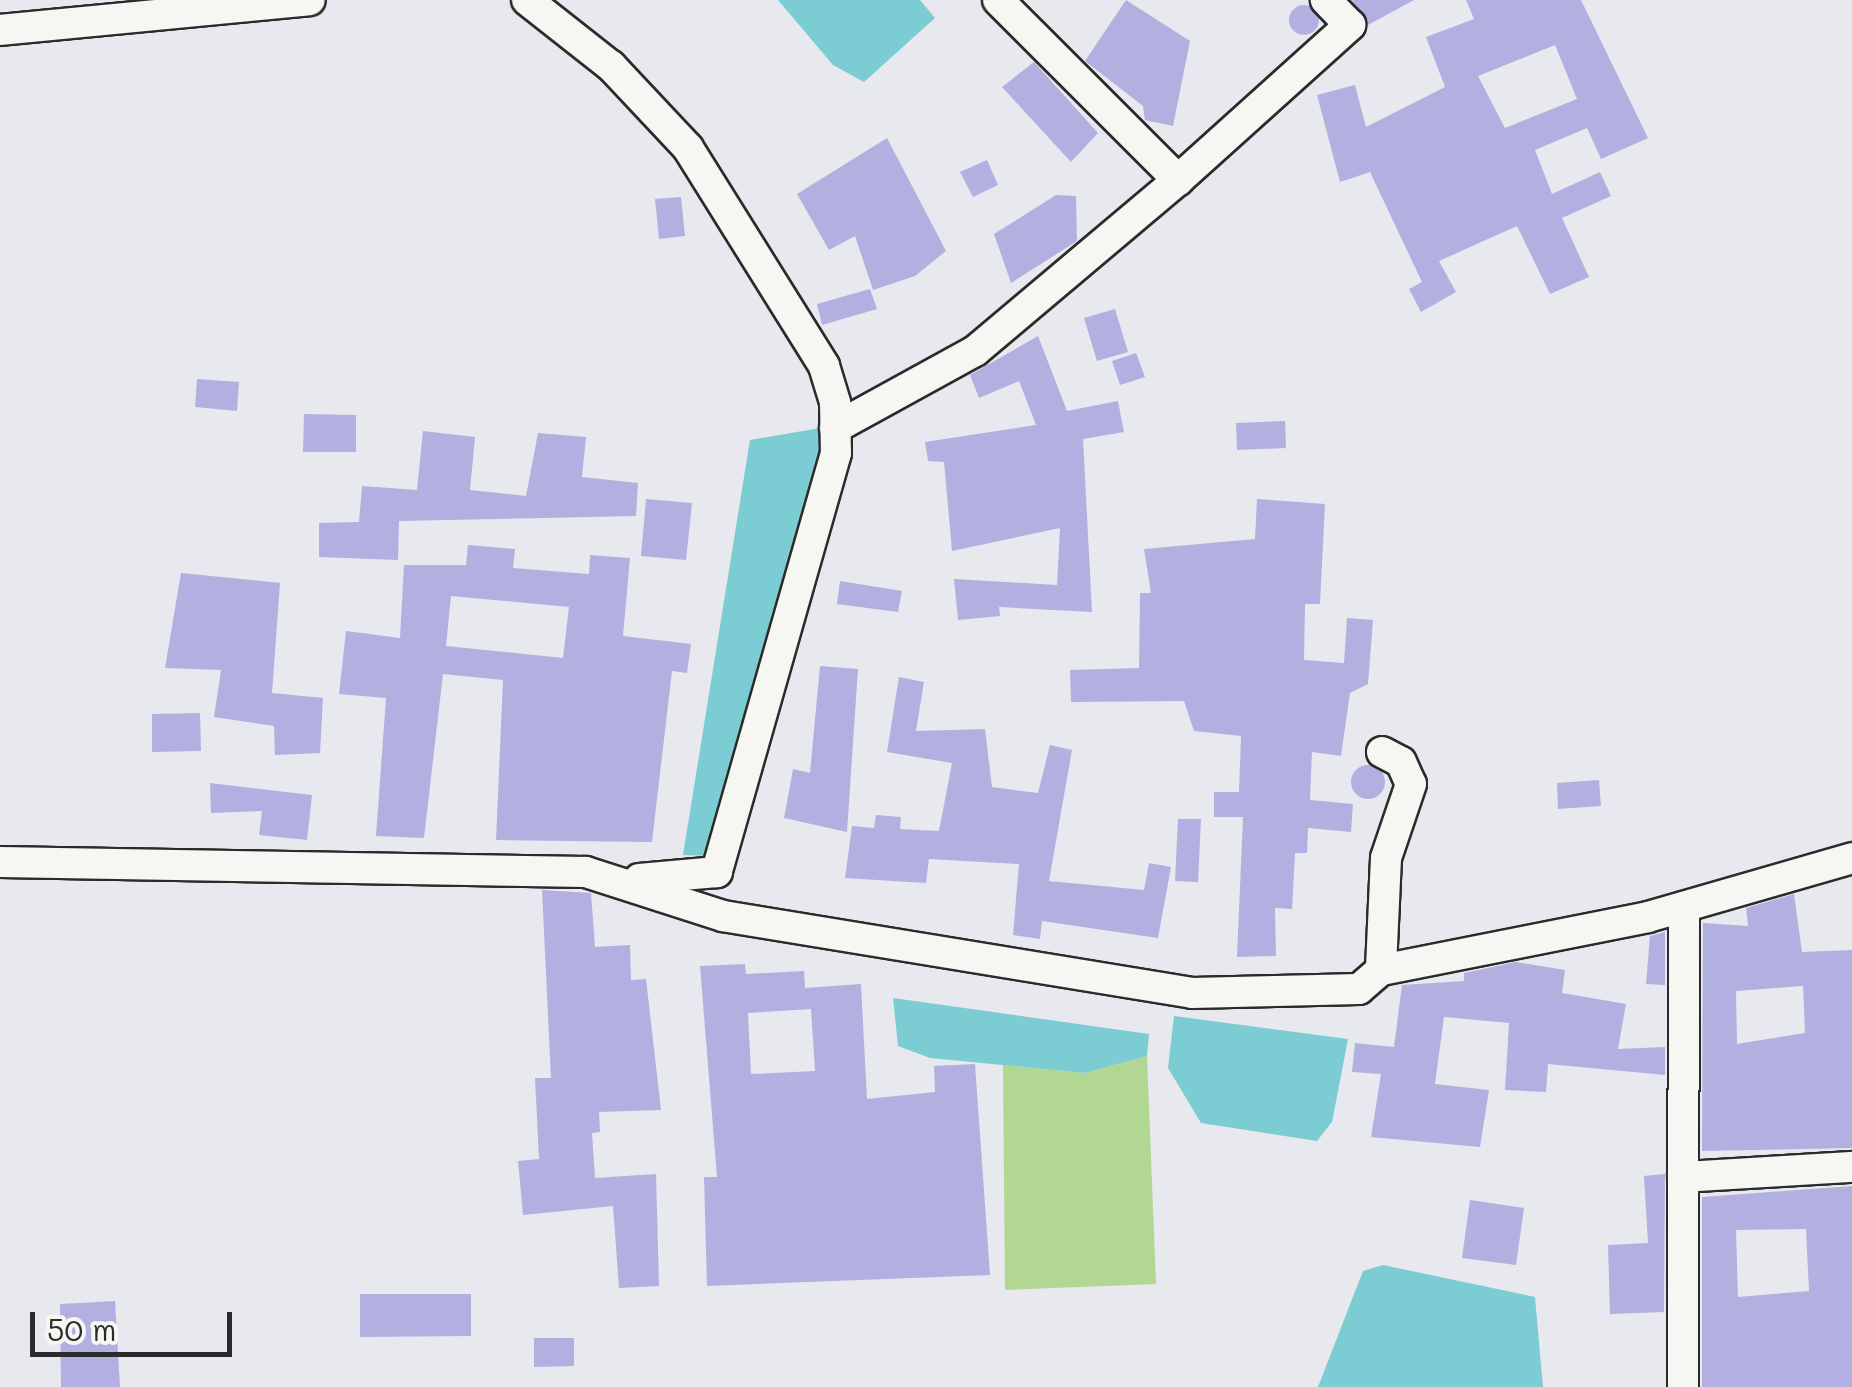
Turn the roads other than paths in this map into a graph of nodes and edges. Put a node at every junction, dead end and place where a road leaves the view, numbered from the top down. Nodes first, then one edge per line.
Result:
1 (310, 0) edge
2 (527, 0) edge
3 (998, 0) edge
4 (1326, 0) edge
5 (241, 4) edge
6 (0, 30) edge
7 (1178, 180) junction
8 (836, 428) junction
9 (1382, 752) dead end
10 (1852, 858) edge
11 (0, 862) edge
12 (631, 880) junction
13 (1684, 907) junction
14 (1382, 970) junction
15 (1852, 1168) edge
16 (1683, 1177) junction
17 (1682, 1387) edge

1 - 5 street
2 - 8 street
3 - 7 street
4 - 7 street
5 - 6 street
7 - 8 street
8 - 12 street
9 - 14 street
10 - 13 street
11 - 12 street
12 - 14 street
13 - 14 street
13 - 16 street
15 - 16 street
16 - 17 street

